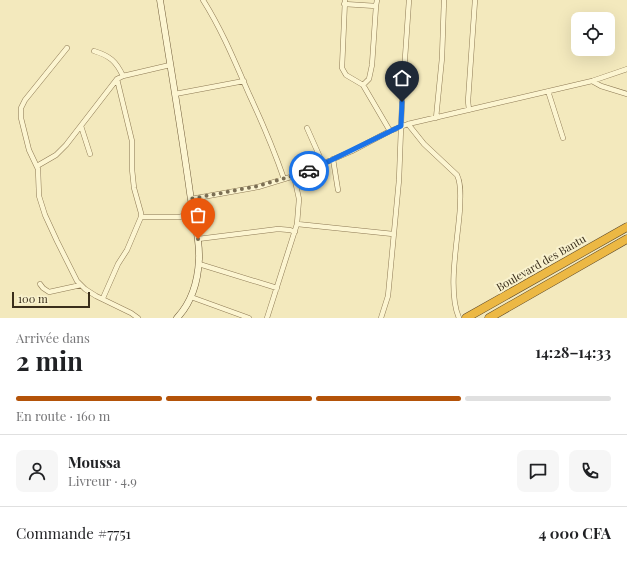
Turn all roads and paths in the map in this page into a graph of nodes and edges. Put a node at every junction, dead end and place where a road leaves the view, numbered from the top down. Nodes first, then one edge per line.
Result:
1 (160, 0) edge
2 (203, 0) edge
3 (377, 0) edge
4 (409, 0) edge
5 (444, 0) edge
6 (475, 0) edge
7 (344, 2) edge
8 (376, 6) junction
9 (68, 48) dead end
10 (94, 51) dead end
11 (170, 65) junction
12 (627, 69) edge
13 (123, 76) junction
14 (118, 80) junction
15 (244, 81) junction
16 (592, 81) junction
17 (363, 85) junction
18 (548, 91) junction
19 (175, 94) junction
20 (627, 94) edge
21 (470, 110) junction
22 (436, 118) junction
23 (408, 124) junction
24 (82, 126) junction
25 (401, 126) junction
26 (307, 128) dead end
27 (390, 130) junction
28 (563, 138) dead end
29 (90, 154) dead end
30 (333, 159) junction
31 (323, 164) junction
32 (37, 166) junction
33 (294, 176) junction
34 (284, 179) junction
35 (338, 190) dead end
36 (190, 199) junction
37 (193, 214) junction
38 (141, 217) junction
39 (297, 224) junction
40 (627, 227) edge
41 (295, 232) junction
42 (393, 234) junction
43 (198, 239) junction
44 (627, 239) edge
45 (198, 264) junction
46 (40, 284) dead end
47 (81, 285) junction
48 (277, 288) junction
49 (191, 297) junction
50 (103, 298) junction
51 (138, 318) edge
52 (177, 318) edge
53 (249, 318) edge
54 (267, 318) edge
55 (381, 318) edge
56 (459, 318) edge
57 (466, 318) edge
58 (489, 318) edge

1 - 11 street
2 - 15 street
3 - 8 street
4 - 25 street
5 - 22 street
6 - 21 street
7 - 8 street
7 - 17 street
8 - 17 street
9 - 32 street
10 - 13 street
11 - 13 street
11 - 19 street
12 - 16 street
13 - 14 street
14 - 24 street
14 - 38 street
15 - 19 street
15 - 34 street
16 - 18 street
16 - 20 street
17 - 27 street
18 - 21 street
18 - 28 street
19 - 36 street
21 - 22 street
22 - 23 street
23 - 25 street
23 - 56 street
24 - 29 street
24 - 32 street
25 - 27 street
25 - 42 street
26 - 31 street
27 - 30 street
30 - 31 street
30 - 35 street
31 - 33 street
32 - 47 street
33 - 34 street
33 - 39 street
34 - 36 street
36 - 37 street
37 - 38 street
37 - 43 street
38 - 50 street
39 - 41 street
39 - 42 street
40 - 57 highway, Boulevard des Bantu
41 - 43 street
41 - 48 street
42 - 55 street
43 - 45 street
44 - 58 highway, Boulevard des Bantu
45 - 48 street
45 - 49 street
46 - 47 street
47 - 50 street
48 - 54 street
49 - 52 street
49 - 53 street
50 - 51 street

